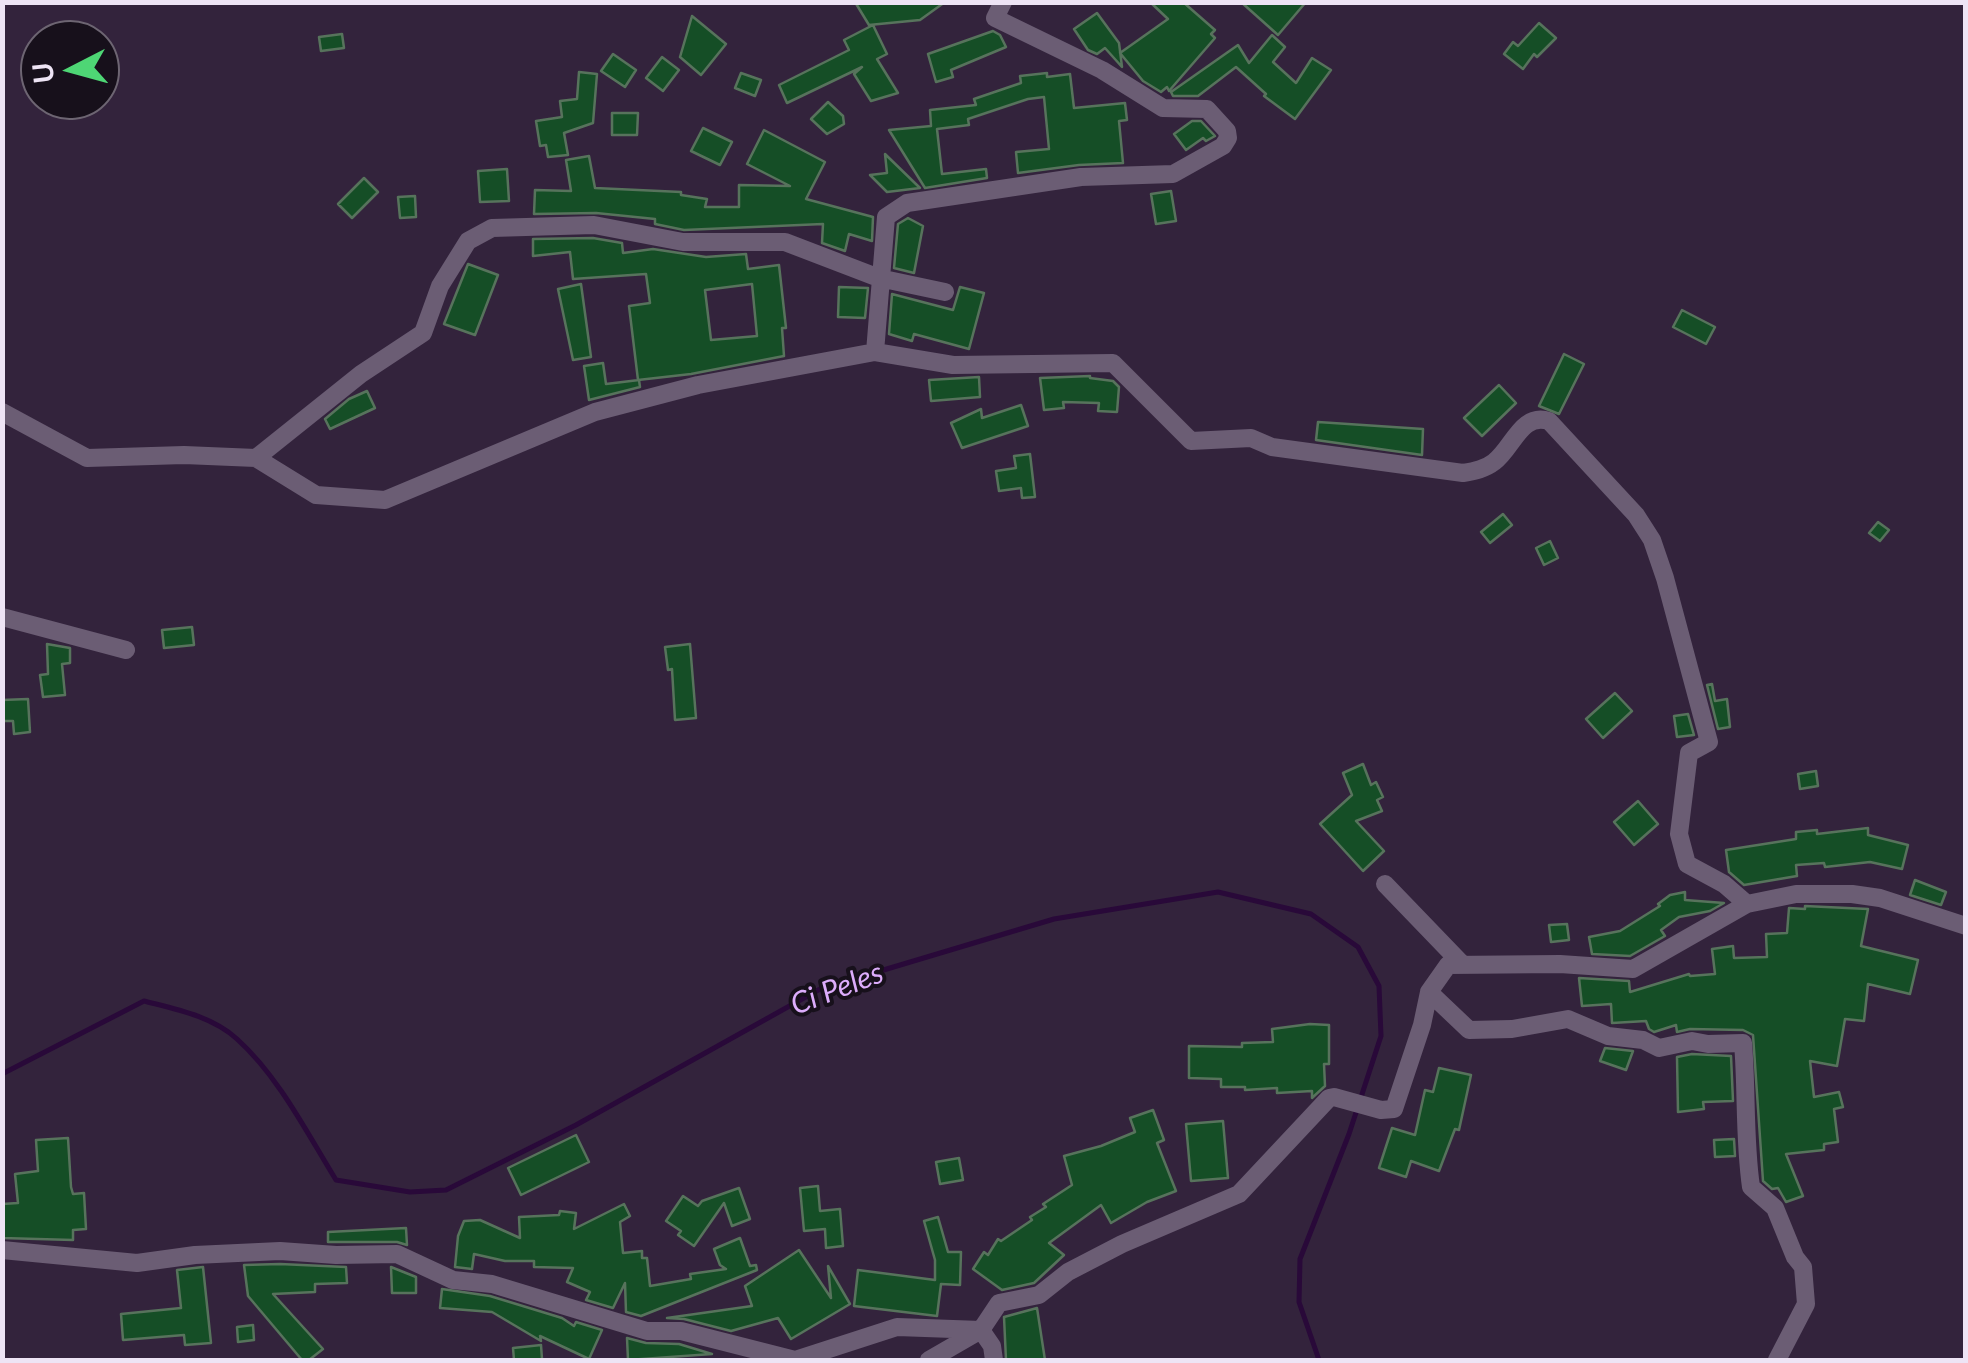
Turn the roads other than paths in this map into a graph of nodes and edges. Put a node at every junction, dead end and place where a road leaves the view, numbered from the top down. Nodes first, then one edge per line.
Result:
1 (1003, 2) edge
2 (879, 278) junction
3 (945, 292) dead end
4 (875, 352) junction
5 (2, 412) edge
6 (256, 458) junction
7 (2, 617) edge
8 (126, 650) dead end
9 (1384, 884) dead end
10 (1746, 904) junction
11 (1966, 926) edge
12 (1463, 965) junction
13 (1429, 992) junction
14 (2, 1250) edge
15 (981, 1330) junction
16 (929, 1360) edge
17 (994, 1360) edge
18 (1778, 1360) edge

1 - 2 street
2 - 3 street
2 - 4 street
2 - 6 street
4 - 6 street
4 - 10 street
5 - 6 street
7 - 8 street
9 - 12 street
10 - 11 street
10 - 12 street
12 - 13 street
13 - 15 street
13 - 18 street
14 - 15 street
15 - 16 street
15 - 17 street

